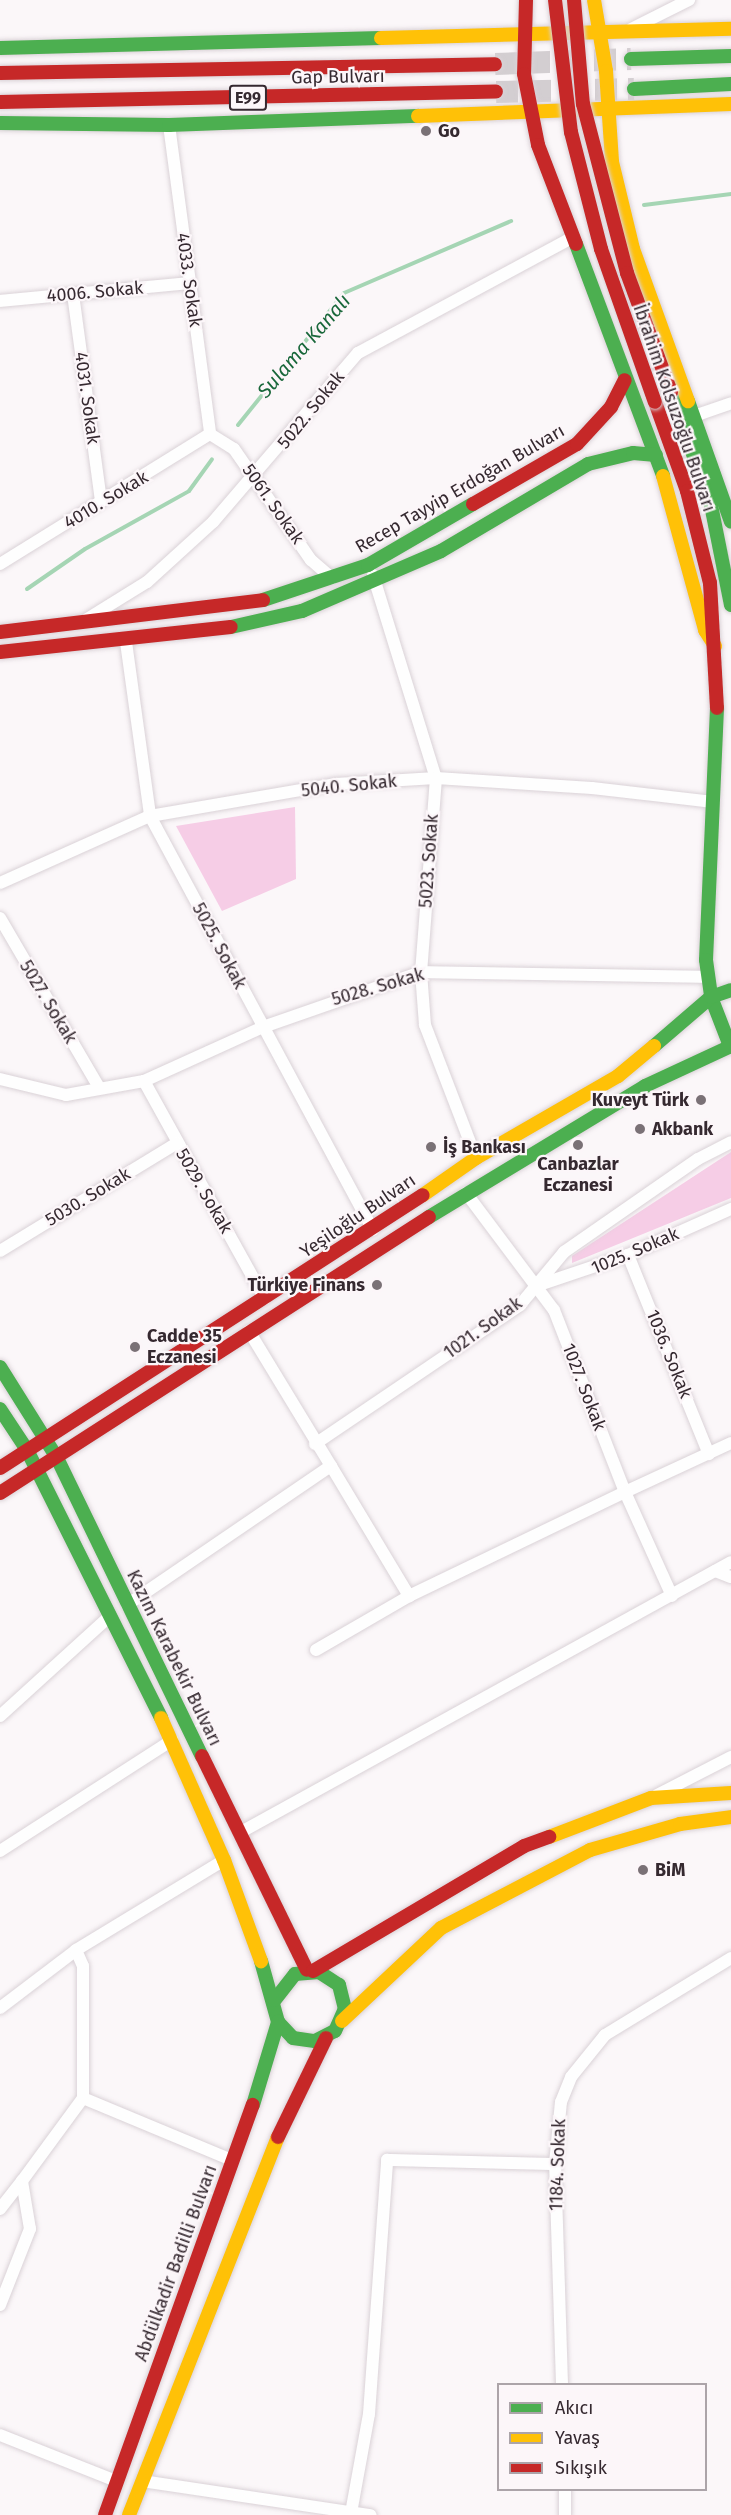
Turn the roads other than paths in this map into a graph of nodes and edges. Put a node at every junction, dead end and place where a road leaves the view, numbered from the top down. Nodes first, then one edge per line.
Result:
1 (526, 0) edge
2 (555, 0) edge
3 (574, 0) edge
4 (594, 0) edge
5 (689, 0) edge
6 (731, 29) edge
7 (599, 31) junction
8 (628, 31) junction
9 (526, 32) junction
10 (0, 48) edge
11 (731, 56) edge
12 (631, 59) tunnel mouth
13 (495, 64) tunnel mouth
14 (0, 73) edge
15 (731, 84) edge
16 (634, 89) tunnel mouth
17 (496, 92) tunnel mouth
18 (0, 102) edge
19 (731, 104) edge
20 (607, 110) junction
21 (530, 113) junction
22 (0, 123) edge
23 (169, 124) junction
24 (570, 239) junction
25 (189, 283) junction
26 (73, 294) junction
27 (0, 301) edge
28 (625, 380) junction
29 (731, 403) edge
30 (694, 416) junction
31 (210, 434) junction
32 (656, 455) junction
33 (256, 477) junction
34 (101, 501) junction
35 (731, 519) edge
36 (0, 564) edge
37 (368, 565) junction
38 (332, 578) junction
39 (376, 582) junction
40 (731, 605) edge
41 (81, 623) junction
42 (0, 632) edge
43 (126, 642) junction
44 (715, 646) junction
45 (0, 652) edge
46 (436, 778) junction
47 (713, 802) junction
48 (150, 816) junction
49 (0, 883) edge
50 (0, 918) edge
51 (421, 972) junction
52 (708, 977) junction
53 (731, 990) edge
54 (711, 997) junction
55 (263, 1027) junction
56 (731, 1047) edge
57 (0, 1079) edge
58 (144, 1081) junction
59 (98, 1086) junction
60 (731, 1142) edge
61 (177, 1143) junction
62 (476, 1158) junction
63 (466, 1193) junction
64 (731, 1209) edge
65 (373, 1230) junction
66 (0, 1251) edge
67 (628, 1255) junction
68 (536, 1286) junction
69 (266, 1299) junction
70 (249, 1331) junction
71 (0, 1367) edge
72 (0, 1409) edge
73 (44, 1438) junction
74 (731, 1443) edge
75 (315, 1444) junction
76 (27, 1450) junction
77 (709, 1454) junction
78 (57, 1458) junction
79 (331, 1466) junction
80 (0, 1468) edge
81 (37, 1470) junction
82 (626, 1492) junction
83 (0, 1493) edge
84 (731, 1562) edge
85 (716, 1571) junction
86 (731, 1577) edge
87 (409, 1596) junction
88 (672, 1596) junction
89 (127, 1605) junction
90 (110, 1616) junction
91 (316, 1650) dead end
92 (0, 1716) edge
93 (172, 1740) junction
94 (731, 1757) edge
95 (731, 1793) edge
96 (651, 1798) junction
97 (731, 1817) edge
98 (241, 1832) junction
99 (1, 1847) edge
100 (224, 1860) junction
101 (76, 1950) junction
102 (731, 1958) edge
103 (310, 1971) junction
104 (275, 2000) junction
105 (0, 2008) edge
106 (342, 2021) junction
107 (278, 2022) junction
108 (326, 2038) junction
109 (83, 2098) junction
110 (232, 2160) junction
111 (555, 2163) junction
112 (22, 2181) junction
113 (0, 2209) edge
114 (0, 2305) edge
115 (561, 2383) edge
116 (0, 2435) edge
117 (116, 2481) junction
118 (142, 2481) junction
119 (565, 2491) edge
120 (320, 2512) edge
121 (351, 2513) junction
122 (105, 2515) edge
123 (129, 2515) edge
124 (370, 2515) edge
125 (565, 2515) edge

1 - 9 main road
2 - 44 main road, İbrahim Kolsuzoğlu Bulvarı, bridge
3 - 40 main road, İbrahim Kolsuzoğlu Bulvarı, bridge
4 - 7 main road
5 - 8 street
6 - 8 main road
7 - 8 main road
7 - 9 main road
7 - 20 main road
9 - 10 main road
9 - 21 main road
11 - 12 main road
13 - 14 main road, Gap Bulvarı
15 - 16 main road
17 - 18 main road, Gap Bulvarı / E99
19 - 20 main road
20 - 21 main road
20 - 30 main road
21 - 23 main road
21 - 24 main road
22 - 23 main road
23 - 25 street, 4033. Sokak
24 - 28 main road
24 - 33 street, 5022. Sokak
25 - 26 street, 4006. Sokak
25 - 31 street, 4033. Sokak
26 - 27 street, 4006. Sokak
26 - 34 street, 4031. Sokak
28 - 32 main road
28 - 37 main road, Recep Tayyip Erdoğan Bulvarı
29 - 30 street
30 - 35 main road
31 - 33 street, 5061. Sokak
31 - 34 street, 4010. Sokak
32 - 39 main road, Recep Tayyip Erdoğan Bulvarı
32 - 44 main road
33 - 38 street, 5061. Sokak
33 - 41 street, 5022. Sokak
34 - 36 street, 4010. Sokak
37 - 38 main road, Recep Tayyip Erdoğan Bulvarı
37 - 39 street, 5023. Sokak
38 - 41 main road, Recep Tayyip Erdoğan Bulvarı
39 - 43 main road, Recep Tayyip Erdoğan Bulvarı
39 - 46 street, 5023. Sokak
41 - 42 main road, Recep Tayyip Erdoğan Bulvarı
43 - 45 main road, Recep Tayyip Erdoğan Bulvarı
43 - 48 street, 5025. Sokak
44 - 47 main road, İbrahim Kolsuzoğlu Bulvarı
46 - 47 street, 5040. Sokak
46 - 48 street, 5040. Sokak
46 - 51 street, 5023. Sokak
47 - 52 main road, İbrahim Kolsuzoğlu Bulvarı
48 - 49 street, 5040. Sokak
48 - 55 street, 5025. Sokak
50 - 59 street, 5027. Sokak
51 - 52 street, 5028. Sokak
51 - 55 street, 5028. Sokak
51 - 62 street, 5023. Sokak
52 - 54 main road, İbrahim Kolsuzoğlu Bulvarı
53 - 54 main road, Yeşiloğlu Bulvarı
54 - 56 main road, İbrahim Kolsuzoğlu Bulvarı
54 - 62 main road, Yeşiloğlu Bulvarı
55 - 58 street, 5028. Sokak
55 - 65 street, 5025. Sokak
56 - 63 main road, Yeşiloğlu Bulvarı
57 - 59 street, 5028. Sokak
58 - 59 street, 5028. Sokak
58 - 61 street, 5029. Sokak
60 - 68 street, 1021. Sokak
61 - 66 street, 5030. Sokak
61 - 69 street, 5029. Sokak
62 - 65 main road, Yeşiloğlu Bulvarı
63 - 68 street, 1027. Sokak
63 - 70 main road, Yeşiloğlu Bulvarı
64 - 67 street, 1025. Sokak
65 - 69 main road, Yeşiloğlu Bulvarı
67 - 68 street, 1025. Sokak
67 - 77 street, 1036. Sokak
68 - 75 street, 1021. Sokak
68 - 82 street, 1027. Sokak
69 - 73 main road, Yeşiloğlu Bulvarı
70 - 75 street
70 - 78 main road, Yeşiloğlu Bulvarı
71 - 73 main road, Kazım Karabekir Bulvarı
72 - 76 main road
73 - 76 main road, Yeşiloğlu Bulvarı
73 - 78 main road, Kazım Karabekir Bulvarı
74 - 77 street
75 - 79 street
76 - 80 main road, Yeşiloğlu Bulvarı
76 - 81 main road
77 - 82 street
78 - 81 main road, Yeşiloğlu Bulvarı
78 - 89 main road, Kazım Karabekir Bulvarı
79 - 87 street
79 - 89 street
81 - 83 main road, Yeşiloğlu Bulvarı
81 - 90 main road
82 - 87 street
82 - 88 street, 1027. Sokak
84 - 85 street
85 - 86 street
85 - 88 street
87 - 91 street
88 - 98 street
89 - 98 main road, Kazım Karabekir Bulvarı
90 - 92 street
90 - 93 main road
93 - 99 street
93 - 100 main road
94 - 96 street
95 - 96 main road
96 - 103 main road
97 - 106 main road
98 - 103 main road, Kazım Karabekir Bulvarı
100 - 101 street
100 - 104 main road
101 - 105 street
101 - 109 street
102 - 111 street, 1184. Sokak
103 - 104 main road
103 - 106 main road
104 - 107 main road
106 - 108 main road
107 - 108 main road
107 - 110 main road, Abdülkadir Badilli Bulvarı
108 - 118 main road
109 - 110 street
109 - 112 street
110 - 117 main road, Abdülkadir Badilli Bulvarı
111 - 115 street, 1184. Sokak
111 - 121 street
112 - 113 street
112 - 114 street
116 - 117 street
117 - 122 main road, Abdülkadir Badilli Bulvarı
118 - 120 street
118 - 123 main road
119 - 125 street
120 - 121 street
121 - 124 street

